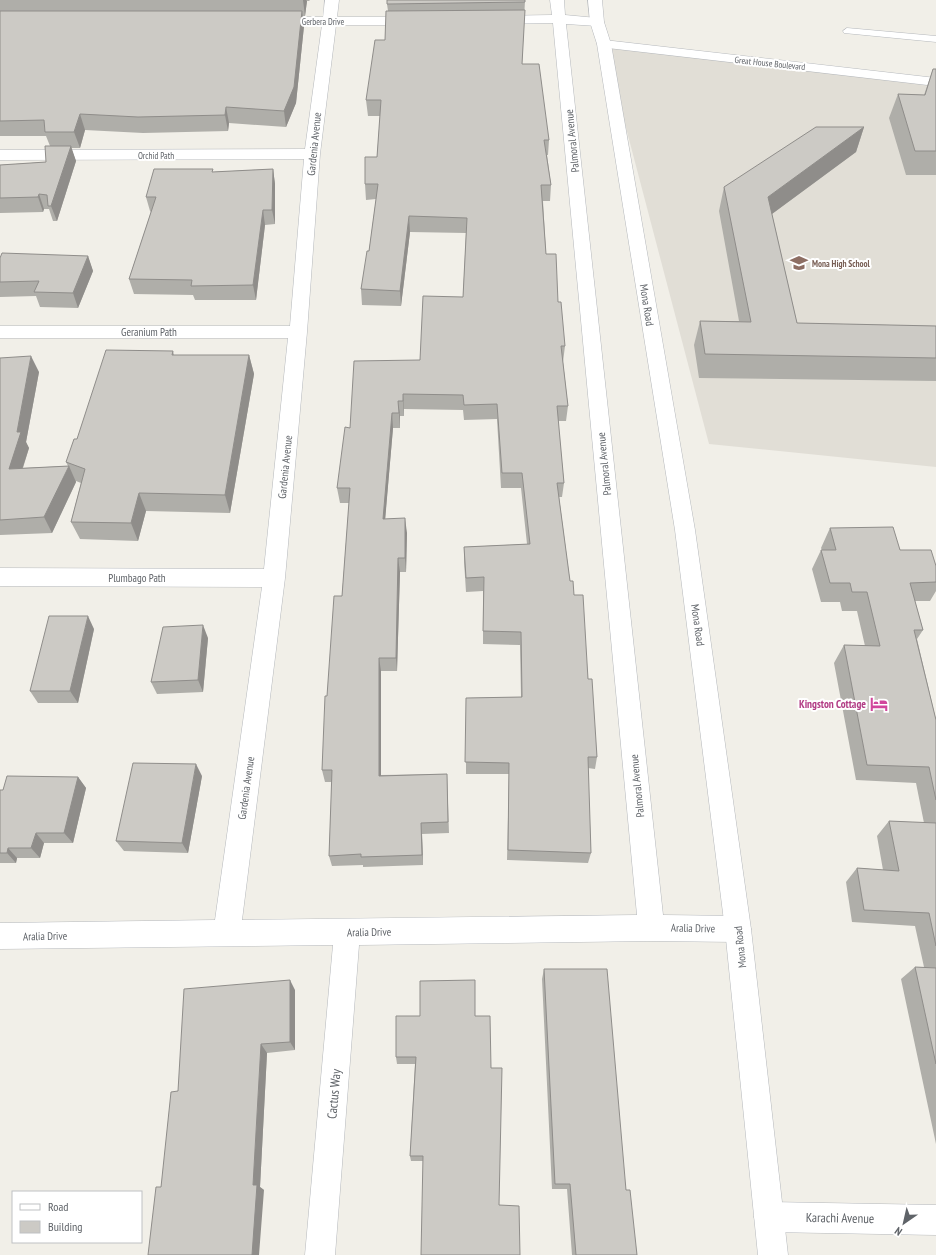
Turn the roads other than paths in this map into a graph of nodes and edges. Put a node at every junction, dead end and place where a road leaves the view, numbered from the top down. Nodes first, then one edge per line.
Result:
1 (332, 0) edge
2 (595, 0) edge
3 (558, 10) edge
4 (432, 20) edge
5 (480, 20) edge
6 (260, 21) edge
7 (329, 21) junction
8 (598, 22) junction
9 (847, 32) dead end
10 (936, 39) edge
11 (604, 44) junction
12 (936, 82) edge
13 (312, 154) junction
14 (0, 155) edge
15 (0, 332) edge
16 (298, 332) junction
17 (0, 577) edge
18 (274, 578) junction
19 (651, 928) junction
20 (738, 929) junction
21 (227, 932) junction
22 (347, 932) junction
23 (0, 936) edge
24 (769, 1217) junction
25 (936, 1220) edge
26 (320, 1255) edge
27 (773, 1255) edge

1 - 7 street, Gardenia Avenue
2 - 8 street, Mona Road
3 - 5 street
3 - 8 street
3 - 19 street, Palmoral Avenue
4 - 7 street, Gerbera Drive
6 - 7 street, Gerbera Drive
7 - 13 street, Gardenia Avenue
8 - 11 street, Mona Road
9 - 10 lane
11 - 12 street, Great House Boulevard
11 - 20 street, Mona Road
13 - 14 street, Orchid Path
13 - 16 street, Gardenia Avenue
15 - 16 street, Geranium Path
16 - 18 street, Gardenia Avenue
17 - 18 street, Plumbago Path
18 - 21 street, Gardenia Avenue
19 - 20 street, Aralia Drive
19 - 22 street, Aralia Drive
20 - 24 street, Mona Road
21 - 22 street, Aralia Drive
21 - 23 street, Aralia Drive
22 - 26 street, Cactus Way
24 - 25 street, Karachi Avenue
24 - 27 street, Mona Road

